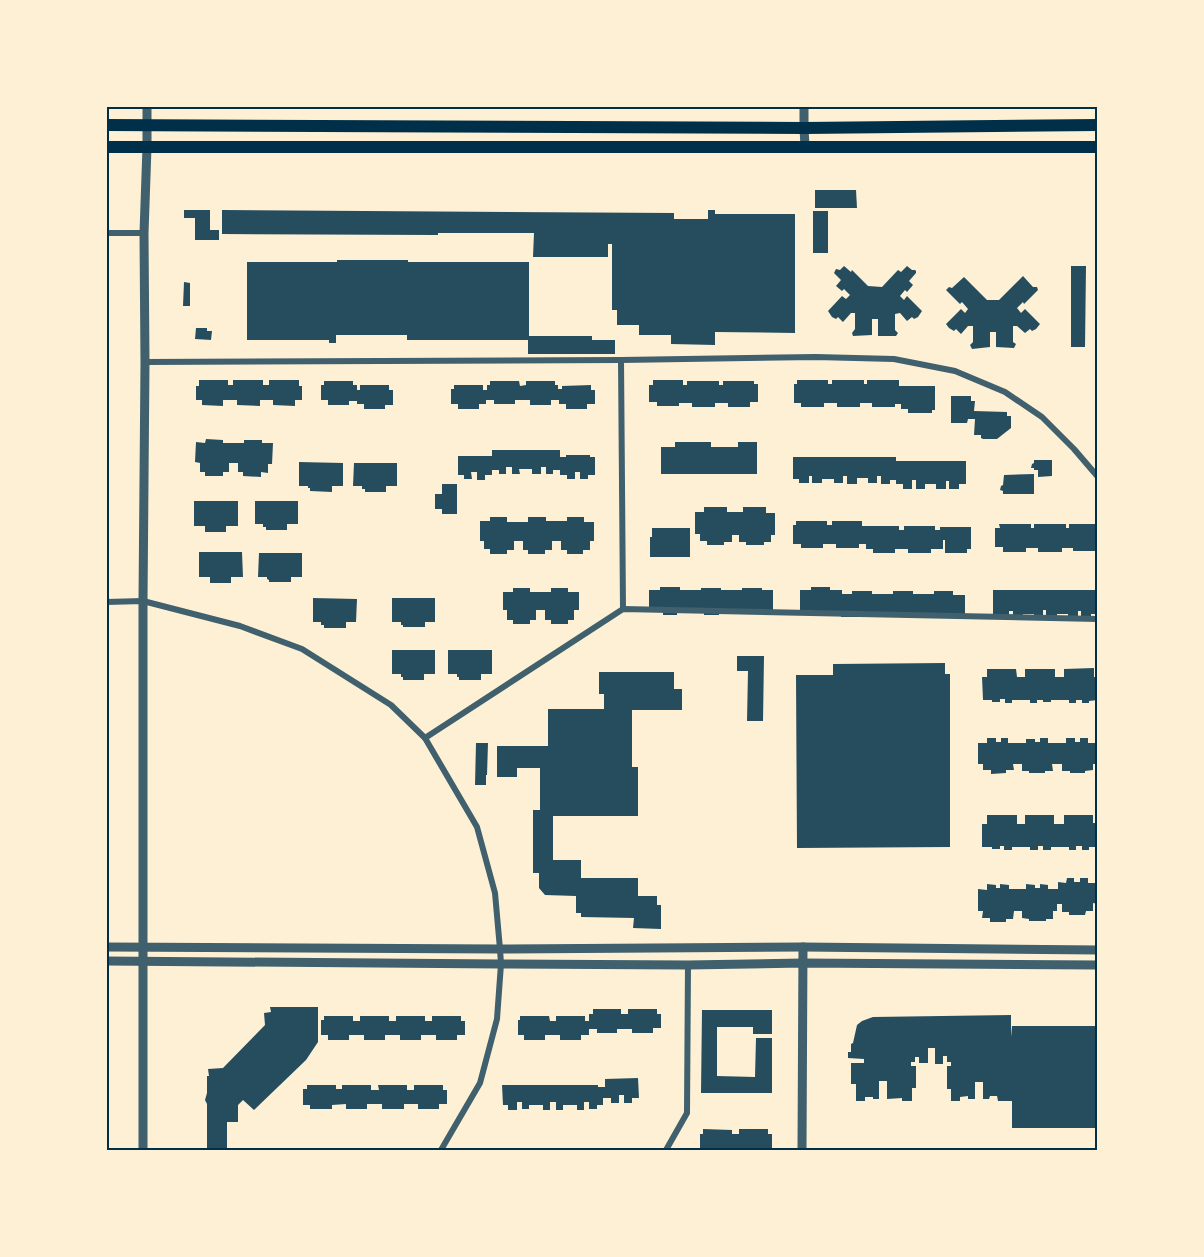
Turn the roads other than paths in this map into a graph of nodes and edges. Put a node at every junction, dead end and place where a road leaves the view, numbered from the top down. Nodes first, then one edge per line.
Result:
1 (147, 106) edge
2 (804, 106) edge
3 (106, 124) edge
4 (147, 124) junction
5 (1098, 125) edge
6 (804, 128) junction
7 (106, 147) edge
8 (147, 147) junction
9 (806, 147) junction
10 (1098, 147) edge
11 (106, 233) edge
12 (144, 233) junction
13 (621, 360) junction
14 (146, 362) junction
15 (1098, 477) edge
16 (143, 601) junction
17 (106, 602) edge
18 (623, 609) junction
19 (1098, 619) edge
20 (425, 738) junction
21 (803, 946) junction
22 (106, 947) edge
23 (142, 947) junction
24 (500, 949) junction
25 (1098, 950) edge
26 (143, 960) junction
27 (106, 961) edge
28 (803, 963) junction
29 (501, 964) junction
30 (688, 964) junction
31 (1098, 965) edge
32 (143, 1150) edge
33 (441, 1150) edge
34 (666, 1150) edge
35 (802, 1150) edge

1 - 4 street
2 - 6 street
3 - 4 main road
4 - 6 main road
4 - 8 street
5 - 6 main road
6 - 9 street
7 - 8 main road
8 - 9 main road
8 - 12 street
9 - 10 main road
11 - 12 street
12 - 14 street
13 - 14 street
13 - 15 street
13 - 18 street
14 - 16 street
16 - 17 street
16 - 20 street
16 - 23 street
18 - 19 street
18 - 20 street
20 - 24 street
21 - 24 street
21 - 25 street
21 - 28 street
22 - 23 street
23 - 24 street
23 - 26 street
24 - 29 street
26 - 27 street
26 - 29 street
26 - 32 street
28 - 30 street
28 - 31 street
28 - 35 street
29 - 30 street
29 - 33 street
30 - 34 street

